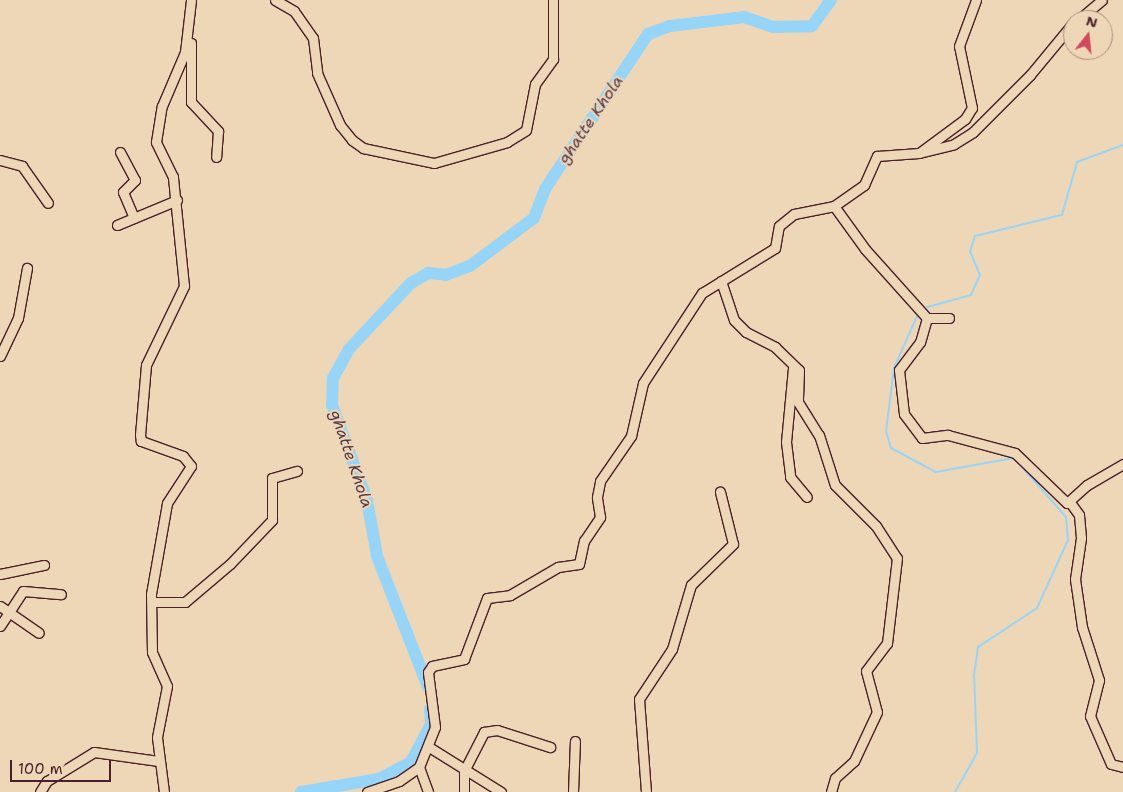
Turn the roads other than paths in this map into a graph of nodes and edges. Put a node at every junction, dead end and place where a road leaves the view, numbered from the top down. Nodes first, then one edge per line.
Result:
1 (191, 0) edge
2 (275, 0) edge
3 (553, 0) edge
4 (976, 0) edge
5 (1102, 0) edge
6 (1090, 10) edge
7 (189, 16) junction
8 (1063, 35) edge
9 (120, 152) dead end
10 (919, 153) junction
11 (216, 157) dead end
12 (0, 160) edge
13 (177, 200) junction
14 (48, 202) dead end
15 (834, 206) junction
16 (134, 218) junction
17 (116, 225) dead end
18 (27, 268) dead end
19 (721, 281) junction
20 (927, 318) junction
21 (948, 318) dead end
22 (0, 356) edge
23 (793, 368) junction
24 (1123, 464) edge
25 (297, 471) dead end
26 (720, 492) dead end
27 (807, 497) dead end
28 (1069, 500) junction
29 (44, 565) dead end
30 (0, 574) edge
31 (61, 594) dead end
32 (152, 602) junction
33 (0, 606) edge
34 (10, 612) junction
35 (0, 626) edge
36 (39, 632) dead end
37 (576, 740) dead end
38 (430, 747) junction
39 (550, 747) dead end
40 (158, 761) junction
41 (419, 767) junction
42 (1123, 767) edge
43 (464, 771) junction
44 (40, 792) edge
45 (164, 792) edge
46 (367, 792) edge
47 (428, 792) edge
48 (464, 792) edge
49 (501, 792) edge
50 (573, 792) edge
51 (646, 792) edge
52 (831, 792) edge

1 - 7 street
2 - 3 street
4 - 10 street
5 - 6 street
7 - 11 street
7 - 13 street
8 - 10 street
9 - 16 street
10 - 15 street
12 - 14 street
13 - 16 street
13 - 32 street
15 - 19 street
15 - 20 street
16 - 17 street
18 - 22 street
19 - 23 street
19 - 38 street
20 - 21 street
20 - 28 street
23 - 27 street
23 - 52 street
24 - 28 street
25 - 32 street
26 - 51 street
28 - 42 street
29 - 30 street
31 - 34 street
32 - 40 street
33 - 34 street
34 - 35 street
34 - 36 street
37 - 50 street
38 - 41 street
38 - 43 street
39 - 43 street
40 - 44 street
40 - 45 street
41 - 46 street
41 - 47 street
43 - 48 street
43 - 49 street

